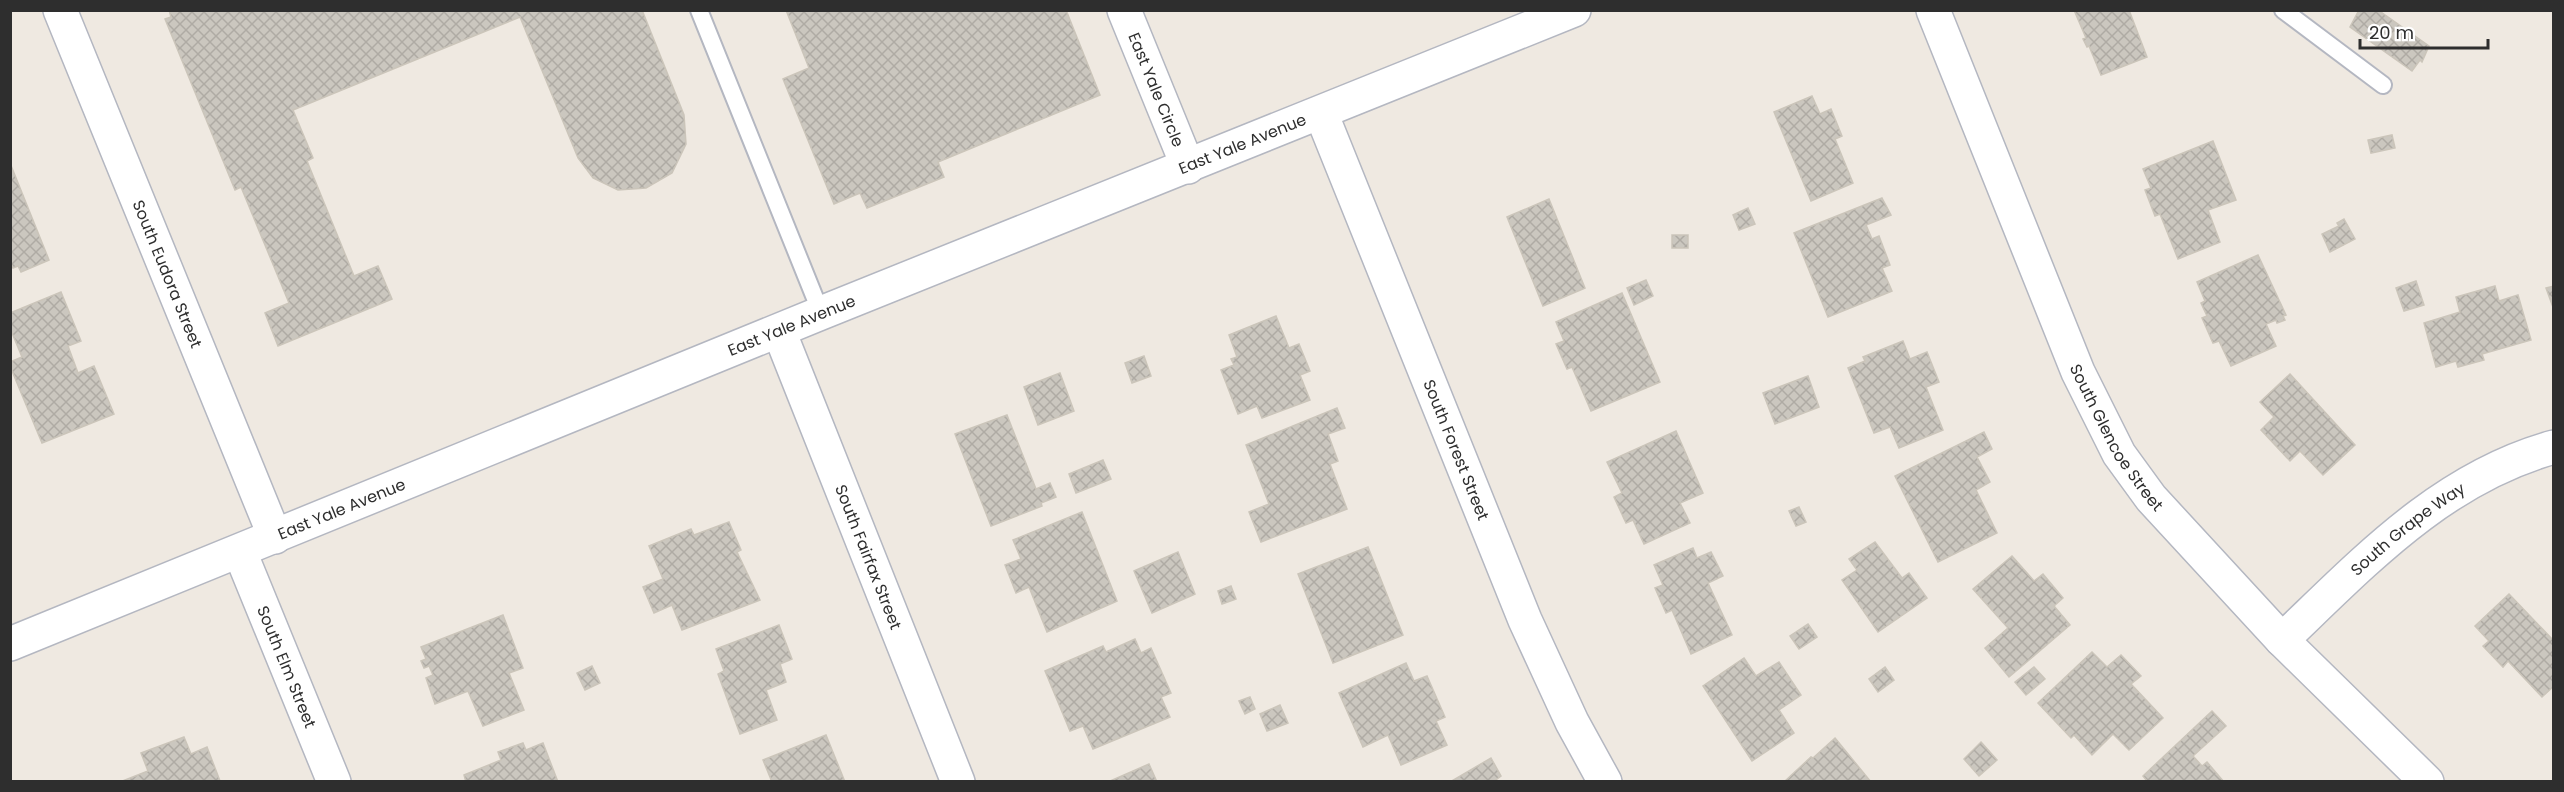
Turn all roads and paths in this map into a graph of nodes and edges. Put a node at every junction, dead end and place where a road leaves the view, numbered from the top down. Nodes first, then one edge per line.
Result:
1 (60, 10) edge
2 (699, 10) edge
3 (1124, 10) edge
4 (1574, 10) edge
5 (1933, 10) edge
6 (2283, 10) edge
7 (2383, 85) dead end
8 (1321, 113) junction
9 (1188, 167) junction
10 (821, 313) junction
11 (779, 331) junction
12 (2553, 447) edge
13 (275, 537) junction
14 (240, 552) junction
15 (2282, 640) junction
16 (10, 644) edge
17 (334, 782) edge
18 (958, 782) edge
19 (1605, 782) edge
20 (2427, 782) edge

1 - 13 street, South Eudora Street
2 - 10 lane
3 - 9 street, East Yale Circle
4 - 8 street, East Yale Avenue
5 - 15 street, South Glencoe Street
6 - 7 lane
8 - 9 street, East Yale Avenue
8 - 19 street, South Forest Street
9 - 10 street, East Yale Avenue
10 - 11 street, East Yale Avenue
11 - 13 street, East Yale Avenue
11 - 18 street, South Fairfax Street
12 - 15 street, South Grape Way
13 - 14 street, East Yale Avenue
14 - 16 street, East Yale Avenue
14 - 17 street, South Elm Street
15 - 20 street, South Glencoe Street

